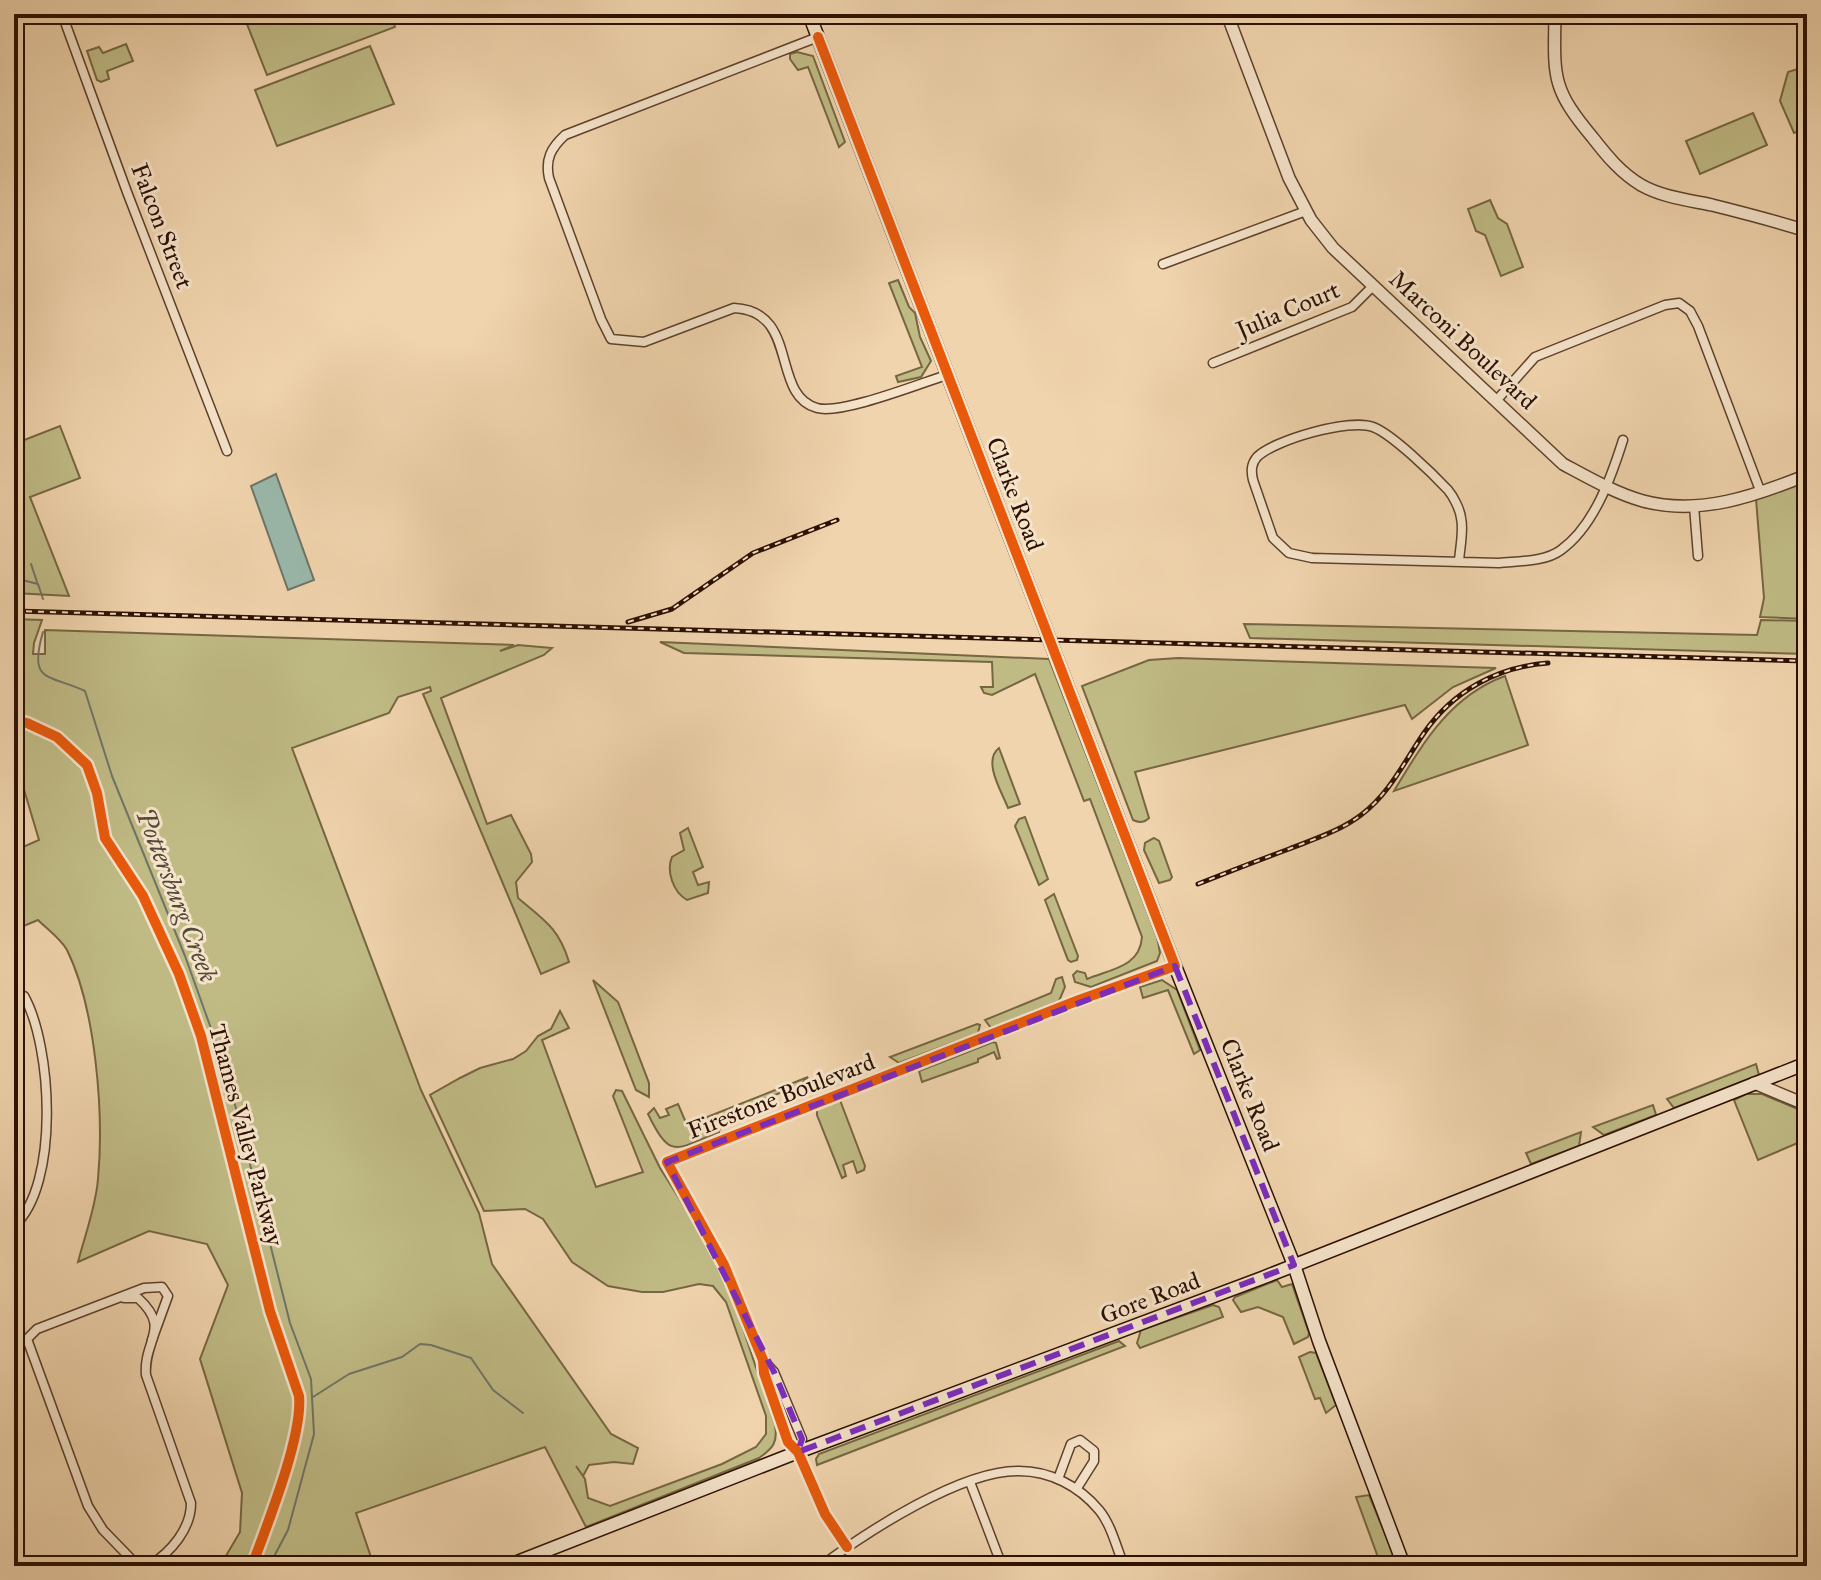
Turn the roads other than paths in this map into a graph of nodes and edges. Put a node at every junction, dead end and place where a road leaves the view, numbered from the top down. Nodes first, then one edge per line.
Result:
1 (62, 14) edge
2 (809, 14) edge
3 (1227, 14) edge
4 (1555, 14) edge
5 (818, 37) junction
6 (1306, 211) junction
7 (1807, 231) edge
8 (1163, 264) dead end
9 (1373, 286) junction
10 (1213, 363) dead end
11 (947, 375) junction
12 (1496, 401) junction
13 (1623, 440) dead end
14 (227, 451) dead end
15 (1807, 475) edge
16 (1605, 487) junction
17 (1761, 493) junction
18 (1694, 506) junction
19 (1698, 556) dead end
20 (1459, 561) junction
21 (1175, 966) junction
22 (14, 993) edge
23 (1807, 1063) edge
24 (1754, 1083) junction
25 (1807, 1105) edge
26 (14, 1226) edge
27 (1294, 1265) junction
28 (121, 1298) junction
29 (152, 1340) junction
30 (798, 1452) junction
31 (1058, 1479) junction
32 (970, 1482) junction
33 (1077, 1488) junction
34 (847, 1547) junction
35 (138, 1566) edge
36 (149, 1566) edge
37 (507, 1566) edge
38 (821, 1566) edge
39 (1002, 1566) edge
40 (1124, 1566) edge
41 (1404, 1566) edge

1 - 14 street, Falcon Street
2 - 5 main road, Clarke Road
3 - 6 street, Marconi Boulevard
4 - 7 street
5 - 11 main road, Clarke Road
5 - 11 street
6 - 8 street
6 - 9 street, Marconi Boulevard
9 - 10 street, Julia Court
9 - 12 street, Marconi Boulevard
11 - 21 main road, Clarke Road
12 - 16 street, Marconi Boulevard
12 - 17 street
13 - 16 street
15 - 17 street, Marconi Boulevard
16 - 18 street, Marconi Boulevard
16 - 20 street
17 - 18 street, Marconi Boulevard
18 - 19 street
20 - 20 street
21 - 27 main road, Clarke Road
21 - 30 street, Firestone Boulevard
22 - 26 street
23 - 24 main road, Gore Road
24 - 25 street
24 - 27 main road, Gore Road
27 - 30 main road, Gore Road
27 - 41 main road, Clarke Road
28 - 29 street
28 - 29 street
28 - 35 street
29 - 36 street
30 - 34 street, Firestone Boulevard
30 - 37 main road, Gore Road
31 - 32 street
31 - 33 street
31 - 33 street
32 - 34 street
32 - 39 street
33 - 40 street
34 - 38 street

